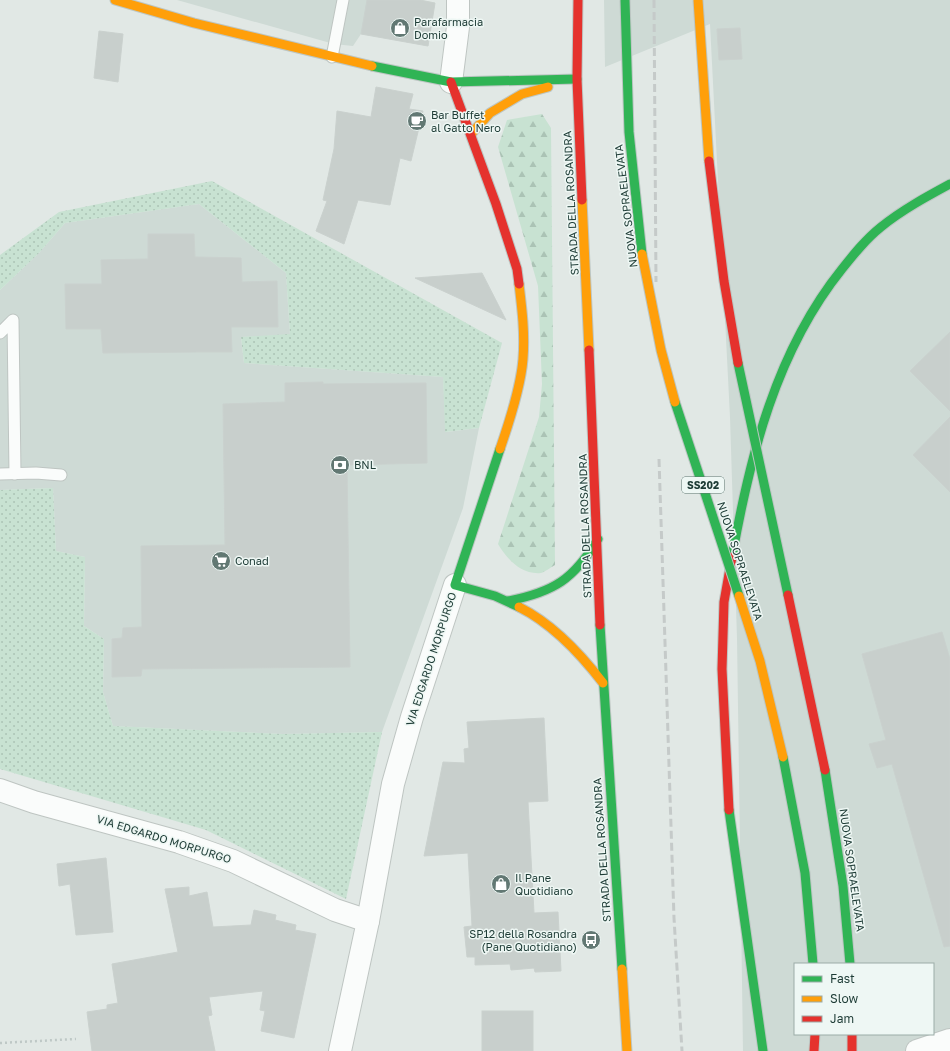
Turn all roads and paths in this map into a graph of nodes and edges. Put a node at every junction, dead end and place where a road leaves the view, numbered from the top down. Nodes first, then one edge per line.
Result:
1 (115, 0) edge
2 (343, 0) edge
3 (458, 0) edge
4 (578, 0) edge
5 (624, 0) edge
6 (698, 0) edge
7 (332, 57) junction
8 (577, 79) junction
9 (451, 82) junction
10 (471, 134) junction
11 (950, 184) edge
12 (0, 333) edge
13 (0, 474) edge
14 (15, 474) junction
15 (61, 475) dead end
16 (598, 540) junction
17 (455, 585) junction
18 (508, 600) junction
19 (603, 683) junction
20 (0, 790) edge
21 (368, 921) junction
22 (813, 963) edge
23 (850, 963) edge
24 (815, 1035) edge
25 (852, 1035) edge
26 (76, 1038) dead end
27 (950, 1040) edge
28 (0, 1043) edge
29 (340, 1051) edge
30 (627, 1051) edge
31 (763, 1051) edge
32 (814, 1051) edge
33 (852, 1051) edge
34 (917, 1051) edge

1 - 7 main road
2 - 7 lane
3 - 9 street
4 - 8 main road, STRADA DELLA ROSANDRA
5 - 22 main road, NUOVA SOPRAELEVATA / SS202, bridge
6 - 23 main road, NUOVA SOPRAELEVATA, bridge
7 - 9 main road
8 - 9 main road
8 - 10 main road
8 - 16 main road, STRADA DELLA ROSANDRA
9 - 10 main road
10 - 17 main road
11 - 31 main road, bridge
12 - 14 lane
13 - 14 lane
14 - 15 lane
16 - 18 main road
16 - 19 main road, STRADA DELLA ROSANDRA
17 - 18 main road
17 - 21 street, VIA EDGARDO MORPURGO
18 - 19 main road
19 - 30 main road, STRADA DELLA ROSANDRA
20 - 21 street, VIA EDGARDO MORPURGO
21 - 29 street, VIA EDGARDO MORPURGO
24 - 32 main road
25 - 33 main road
26 - 28 path
27 - 34 street

